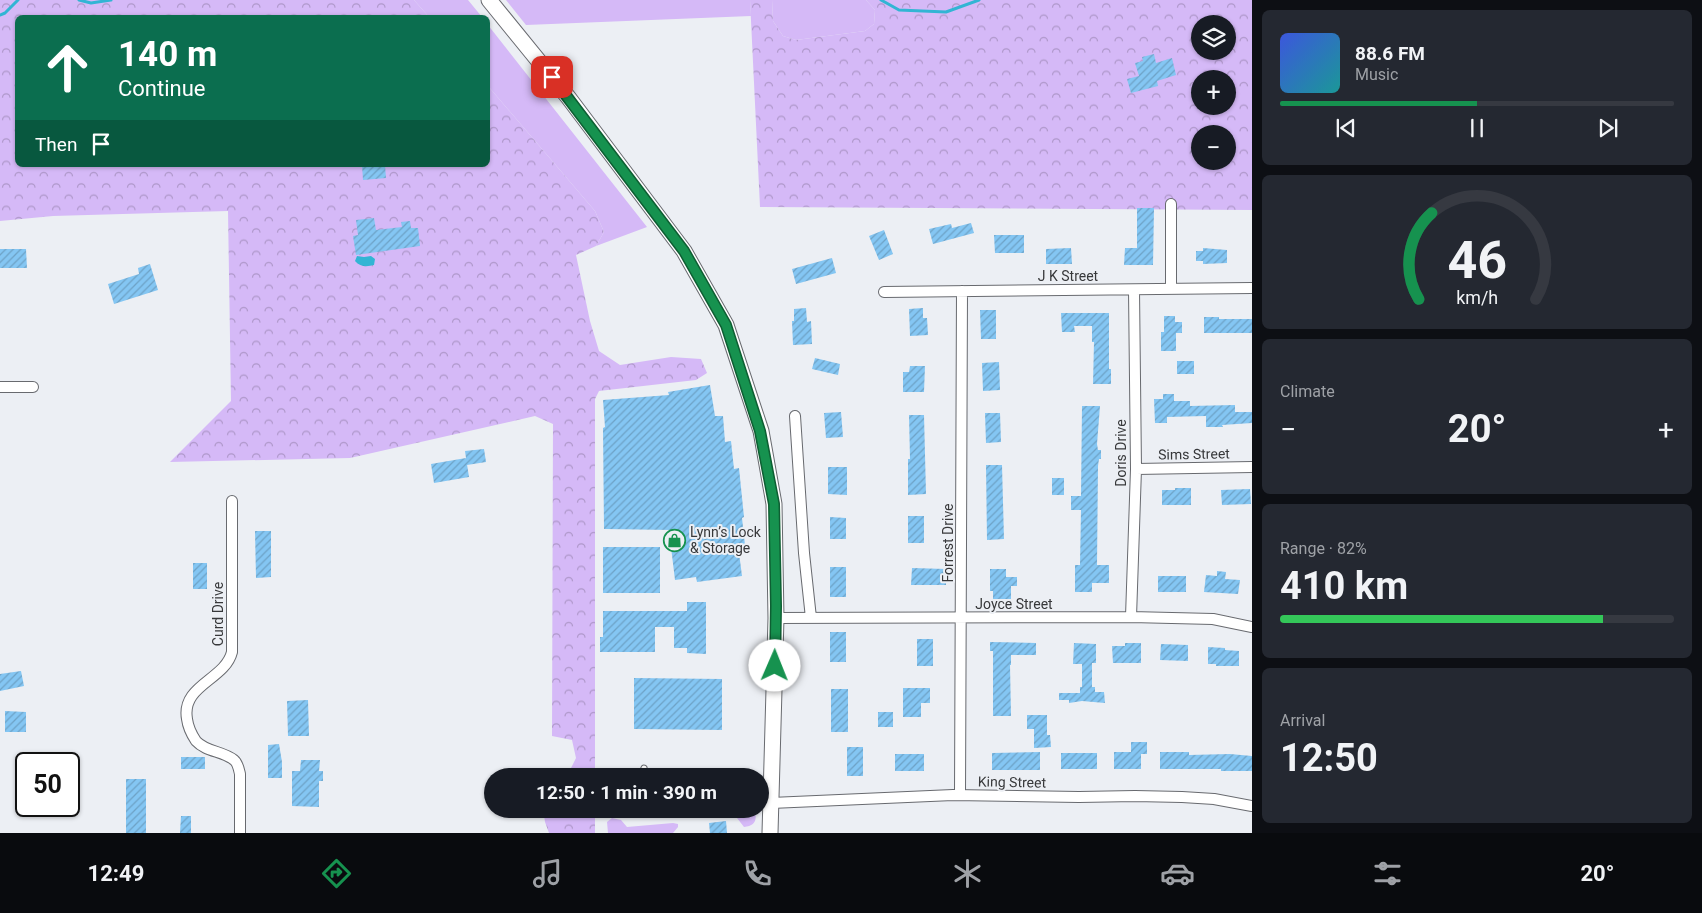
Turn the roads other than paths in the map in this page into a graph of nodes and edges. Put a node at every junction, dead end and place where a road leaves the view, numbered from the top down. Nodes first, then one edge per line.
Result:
1 (488, 0) edge
2 (1171, 204) dead end
3 (1252, 288) edge
4 (1171, 289) junction
5 (1134, 290) junction
6 (962, 291) junction
7 (884, 292) dead end
8 (0, 387) edge
9 (32, 387) dead end
10 (795, 416) dead end
11 (1136, 468) junction
12 (1252, 468) edge
13 (232, 501) dead end
14 (1131, 617) junction
15 (776, 618) junction
16 (810, 618) junction
17 (962, 618) junction
18 (1252, 627) edge
19 (960, 795) junction
20 (771, 803) junction
21 (1252, 806) edge
22 (240, 833) edge
23 (770, 833) edge

1 - 15 main road
2 - 4 street
3 - 4 street, J K Street
4 - 5 street, J K Street
5 - 6 street, J K Street
5 - 11 street, Doris Drive
6 - 7 street, J K Street
6 - 17 street, Forrest Drive
8 - 9 street
10 - 16 street
11 - 12 street, Sims Street
11 - 14 street, Doris Drive
13 - 22 street, Curd Drive
14 - 17 street, Joyce Street
14 - 18 street, Joyce Street
15 - 16 street, Joyce Street
15 - 20 main road
16 - 17 street, Joyce Street
17 - 19 street, Forrest Drive
19 - 20 street, King Street
19 - 21 street, King Street
20 - 23 main road

